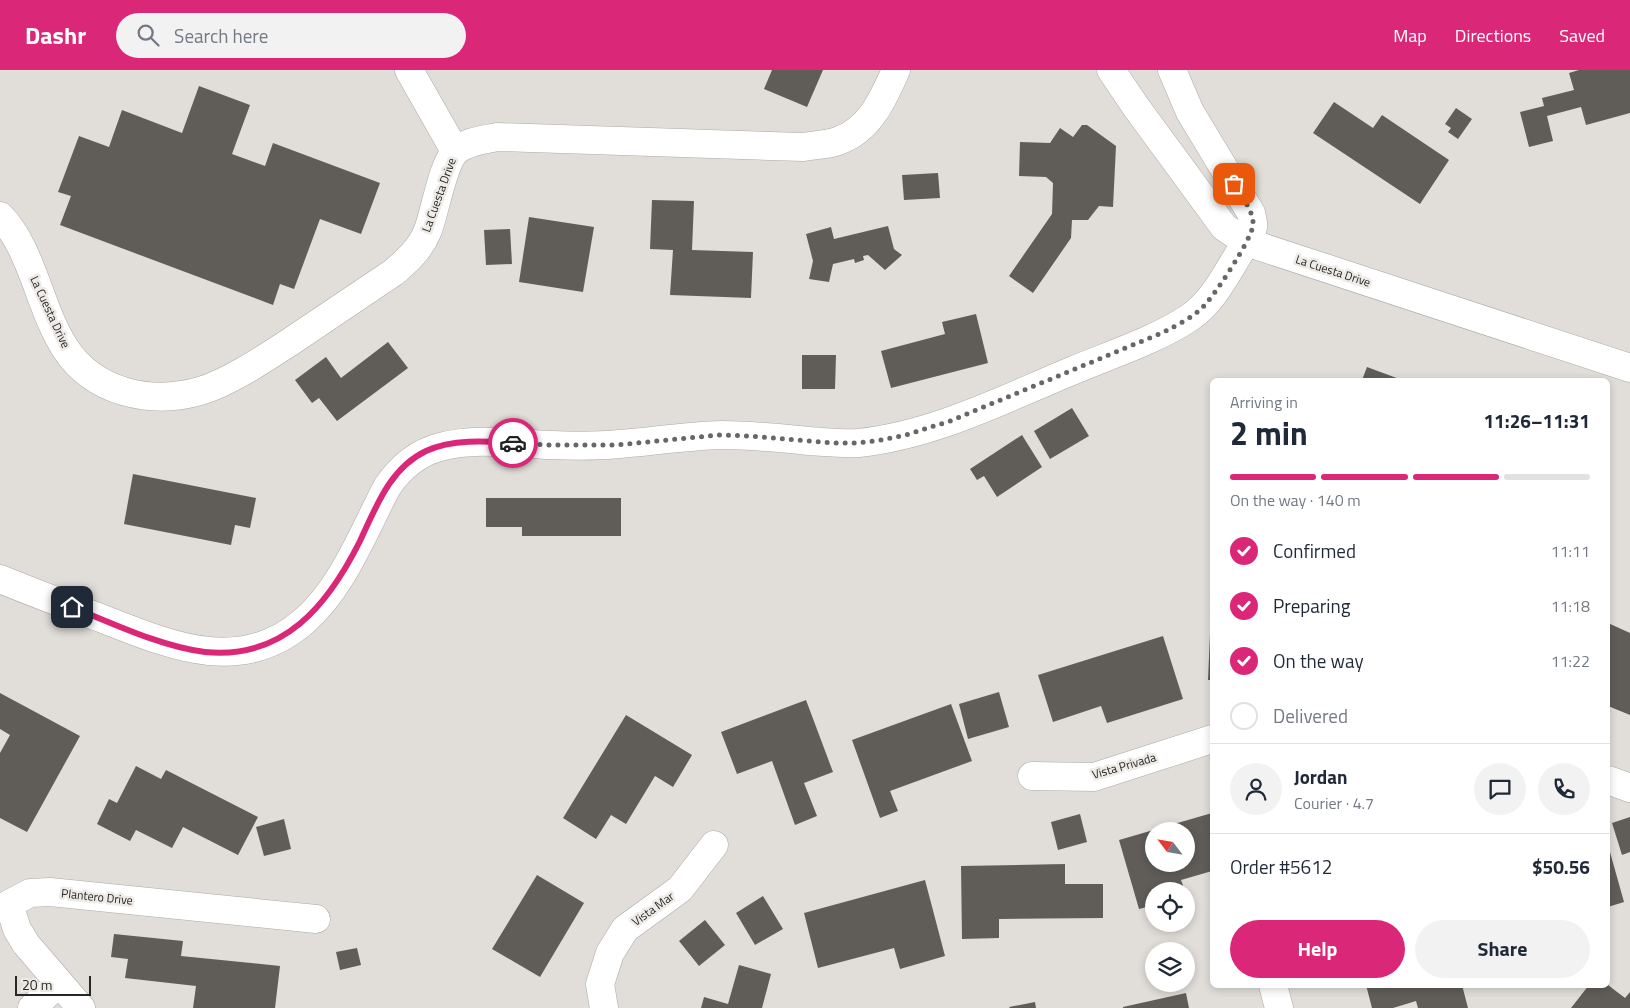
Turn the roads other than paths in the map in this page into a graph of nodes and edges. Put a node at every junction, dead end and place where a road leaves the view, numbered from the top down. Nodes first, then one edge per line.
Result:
1 (409, 70) edge
2 (896, 70) edge
3 (1111, 70) edge
4 (1172, 70) edge
5 (455, 151) junction
6 (0, 216) edge
7 (1246, 242) junction
8 (1630, 368) edge
9 (0, 579) edge
10 (1210, 740) edge
11 (1032, 776) dead end
12 (1610, 781) edge
13 (1630, 788) edge
14 (714, 845) dead end
15 (316, 919) dead end
16 (59, 983) junction
17 (1274, 988) edge
18 (32, 1008) edge
19 (82, 1008) edge
20 (604, 1008) edge
21 (1279, 1008) edge

1 - 5 street
2 - 5 street, La Cuesta Drive
3 - 7 street, La Cuesta Drive
4 - 7 street
5 - 6 street, La Cuesta Drive
7 - 8 street, La Cuesta Drive
7 - 9 street
10 - 11 street, Vista Privada
12 - 13 street
14 - 20 street, Vista Mar
15 - 16 street, Plantero Drive
16 - 18 street
16 - 19 street, Plantero Drive
17 - 21 street

